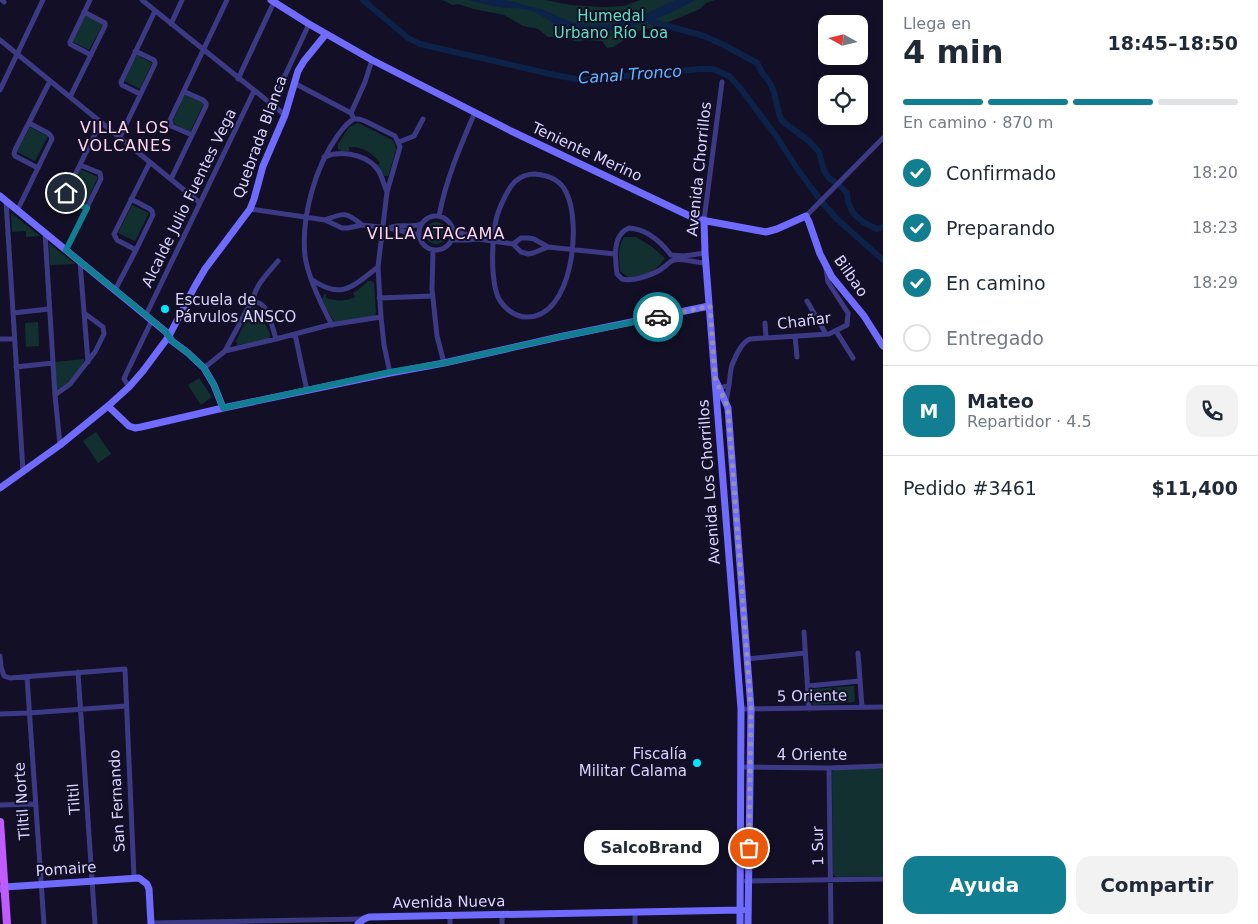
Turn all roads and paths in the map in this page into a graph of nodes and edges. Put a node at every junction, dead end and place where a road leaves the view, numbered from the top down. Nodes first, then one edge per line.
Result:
1 (43, 0) edge
2 (90, 0) edge
3 (142, 0) edge
4 (182, 0) edge
5 (227, 0) edge
6 (273, 1) edge
7 (155, 11) junction
8 (84, 12) junction
9 (171, 24) junction
10 (309, 24) junction
11 (326, 34) junction
12 (0, 40) edge
13 (203, 50) junction
14 (135, 51) junction
15 (18, 55) junction
16 (91, 55) junction
17 (372, 60) junction
18 (238, 78) junction
19 (50, 81) junction
20 (722, 82) dead end
21 (294, 84) junction
22 (0, 90) edge
23 (254, 91) junction
24 (185, 92) junction
25 (140, 94) junction
26 (70, 97) junction
27 (269, 103) junction
28 (475, 112) junction
29 (352, 113) junction
30 (284, 115) junction
31 (354, 119) junction
32 (423, 119) dead end
33 (29, 122) junction
34 (101, 122) junction
35 (192, 135) junction
36 (120, 138) junction
37 (883, 138) edge
38 (399, 142) junction
39 (324, 157) junction
40 (150, 162) junction
41 (80, 165) junction
42 (38, 168) junction
43 (171, 179) junction
44 (387, 192) junction
45 (3, 199) edge
46 (131, 199) junction
47 (200, 203) junction
48 (87, 208) junction
49 (250, 209) junction
50 (17, 211) junction
51 (439, 216) junction
52 (806, 216) junction
53 (307, 218) junction
54 (325, 220) junction
55 (704, 220) junction
56 (421, 224) junction
57 (362, 225) junction
58 (382, 228) junction
59 (390, 228) junction
60 (453, 231) junction
61 (44, 233) junction
62 (419, 235) junction
63 (478, 239) junction
64 (451, 240) junction
65 (494, 241) junction
66 (513, 244) junction
67 (548, 247) junction
68 (66, 250) junction
69 (136, 250) junction
70 (433, 250) junction
71 (573, 250) junction
72 (705, 253) junction
73 (615, 254) junction
74 (671, 255) junction
75 (278, 261) dead end
76 (80, 262) junction
77 (670, 262) junction
78 (706, 263) junction
79 (826, 266) junction
80 (378, 267) junction
81 (311, 279) junction
82 (115, 290) junction
83 (433, 296) junction
84 (379, 298) junction
85 (807, 301) dead end
86 (253, 302) junction
87 (710, 306) junction
88 (49, 309) junction
89 (13, 312) junction
90 (84, 313) junction
91 (149, 317) junction
92 (381, 317) junction
93 (765, 322) dead end
94 (332, 325) junction
95 (836, 331) junction
96 (295, 334) junction
97 (826, 334) junction
98 (169, 336) junction
99 (795, 336) junction
100 (766, 338) junction
101 (0, 339) edge
102 (14, 339) junction
103 (276, 340) junction
104 (883, 346) edge
105 (225, 351) junction
106 (797, 357) dead end
107 (853, 358) dead end
108 (88, 362) junction
109 (53, 363) junction
110 (444, 363) junction
111 (16, 367) junction
112 (204, 368) junction
113 (390, 372) junction
114 (715, 378) junction
115 (729, 385) junction
116 (128, 387) junction
117 (720, 388) junction
118 (307, 391) junction
119 (55, 395) junction
120 (727, 405) junction
121 (108, 406) junction
122 (223, 408) junction
123 (718, 412) junction
124 (60, 445) junction
125 (23, 471) junction
126 (0, 488) edge
127 (804, 632) dead end
128 (805, 653) junction
129 (858, 653) dead end
130 (0, 656) edge
131 (747, 659) junction
132 (78, 672) junction
133 (26, 677) junction
134 (860, 681) junction
135 (808, 686) junction
136 (126, 706) junction
137 (862, 707) junction
138 (883, 707) edge
139 (741, 708) junction
140 (809, 708) junction
141 (80, 709) junction
142 (751, 709) junction
143 (29, 713) junction
144 (0, 714) edge
145 (883, 766) edge
146 (740, 767) junction
147 (750, 767) junction
148 (829, 768) junction
149 (35, 804) junction
150 (0, 805) edge
151 (0, 822) edge
152 (740, 832) junction
153 (749, 832) junction
154 (134, 877) junction
155 (883, 879) edge
156 (92, 880) junction
157 (830, 880) junction
158 (740, 881) junction
159 (748, 881) junction
160 (41, 884) junction
161 (2, 888) edge
162 (744, 910) junction
163 (635, 912) junction
164 (502, 915) junction
165 (450, 916) junction
166 (361, 921) edge
167 (151, 923) edge
168 (7, 924) edge
169 (44, 924) edge
170 (95, 924) edge
171 (450, 924) edge
172 (502, 924) edge
173 (635, 924) edge
174 (740, 924) edge
175 (748, 924) edge
176 (831, 924) edge

1 - 15 street
2 - 8 street
3 - 7 street
4 - 9 street
5 - 13 street
6 - 10 street, Teniente Merino
6 - 18 street
7 - 9 street
7 - 14 street
8 - 16 street
8 - 16 street
9 - 13 street
10 - 11 street, Teniente Merino
10 - 27 street
11 - 17 street, Teniente Merino
11 - 21 street, Quebrada Blanca
12 - 15 street
13 - 18 street
13 - 24 street
14 - 25 street
14 - 25 street
15 - 19 street
15 - 22 street
16 - 26 street
17 - 28 street, Teniente Merino
17 - 29 street
18 - 23 street
19 - 26 street
19 - 33 street
20 - 55 street, Avenida Chorrillos
21 - 29 street
21 - 30 street, Quebrada Blanca
23 - 27 street
23 - 47 street, Alcalde Julio Fuentes Vega
24 - 35 street
24 - 35 street
25 - 36 street
26 - 34 street
27 - 30 street
28 - 51 street
28 - 55 street, Teniente Merino
29 - 31 street
30 - 49 street, Quebrada Blanca
31 - 38 street
31 - 39 street
32 - 38 street
33 - 42 street
33 - 42 street
34 - 36 street
34 - 41 street
35 - 43 street
36 - 40 street
37 - 52 street, Teniente Merino
38 - 44 street
39 - 44 street
39 - 53 street
40 - 43 street
40 - 46 street
41 - 48 street
41 - 48 street
42 - 50 street
43 - 47 street
44 - 58 street
45 - 50 street
45 - 89 street
46 - 69 street
46 - 69 street
47 - 91 street, Alcalde Julio Fuentes Vega
48 - 68 street
49 - 53 street
49 - 98 street, Quebrada Blanca
50 - 61 street
51 - 56 street
51 - 60 street
52 - 55 street, Teniente Merino
52 - 79 street, Bilbao
53 - 54 street
53 - 81 street
54 - 57 street
54 - 57 street
55 - 72 street, Avenida Chorrillos
56 - 59 street
56 - 62 street
57 - 58 street
58 - 59 street
58 - 80 street
59 - 62 street
60 - 63 street
60 - 64 street
61 - 68 street
61 - 88 street
62 - 70 street
63 - 64 street
63 - 65 street
64 - 70 street
65 - 66 street
65 - 71 street
65 - 71 street
66 - 67 street
66 - 67 street
67 - 71 street
68 - 76 street
69 - 82 street
70 - 83 street
71 - 73 street
72 - 74 street
72 - 78 street, Avenida Chorrillos
73 - 74 street
73 - 77 street
74 - 77 street
75 - 86 street
76 - 82 street
76 - 90 street
77 - 78 street
78 - 87 street, Avenida Chorrillos
79 - 95 street, Chañar
79 - 104 street, Bilbao
80 - 81 street
80 - 84 street
81 - 94 street
82 - 91 street
83 - 84 street
83 - 110 street
84 - 92 street
85 - 97 street
86 - 103 street
86 - 105 street
87 - 110 street
87 - 114 street, Avenida Chorrillos
88 - 89 street
88 - 109 street
89 - 102 street
90 - 108 street
90 - 108 street
91 - 98 street
91 - 116 street, Alcalde Julio Fuentes Vega
92 - 94 street
92 - 113 street
93 - 100 street
94 - 96 street
95 - 97 street, Chañar
95 - 107 street
96 - 103 street
96 - 118 street
97 - 99 street, Chañar
98 - 112 street
98 - 116 street, Quebrada Blanca
99 - 100 street, Chañar
99 - 106 street
100 - 115 street, Chañar
101 - 102 street
102 - 111 street
103 - 105 street
105 - 112 street
108 - 119 street
109 - 111 street
109 - 119 street
110 - 113 street
111 - 125 street
112 - 122 street
113 - 118 street
114 - 117 street, Avenida Los Chorrillos
114 - 123 street, Avenida Los Chorrillos
115 - 117 street
115 - 120 street, Chañar
116 - 121 street, Quebrada Blanca
117 - 120 street, Avenida Los Chorrillos
118 - 122 street
119 - 124 street
120 - 123 street
120 - 131 street, Avenida Los Chorrillos
121 - 122 street
121 - 124 street, Quebrada Blanca
123 - 139 street, Avenida Los Chorrillos
124 - 125 street, Quebrada Blanca
125 - 126 street, Quebrada Blanca
127 - 128 street
128 - 131 street
128 - 135 street
129 - 134 street
130 - 133 street
131 - 142 street, Avenida Los Chorrillos
132 - 133 street
132 - 136 street, San Fernando
132 - 141 street, Tiltil
133 - 143 street, Tiltil Norte
134 - 135 street
134 - 137 street
135 - 140 street
136 - 141 street
136 - 154 street, San Fernando
137 - 138 street, 5 Oriente
137 - 140 street, 5 Oriente
139 - 142 street, 5 Oriente
139 - 146 street, Avenida Los Chorrillos
140 - 142 street, 5 Oriente
141 - 143 street
141 - 156 street, Tiltil
142 - 147 street, Avenida Los Chorrillos
143 - 144 street
143 - 149 street, Tiltil Norte
145 - 148 street, 4 Oriente
146 - 147 street, 4 Oriente
146 - 152 street, Avenida Los Chorrillos
147 - 148 street, 4 Oriente
147 - 153 street, Avenida Los Chorrillos
148 - 157 street, 1 Sur
149 - 150 street
149 - 160 street, Tiltil Norte
151 - 161 main road
152 - 153 street
152 - 158 street, Avenida Los Chorrillos
153 - 159 street, Avenida Los Chorrillos
154 - 156 street, Pomaire
154 - 167 street
155 - 157 street
156 - 160 street, Pomaire
156 - 170 street, Tiltil
157 - 159 street
157 - 176 street, 1 Sur
158 - 159 street
158 - 162 street, Avenida Los Chorrillos
159 - 162 street, Avenida Los Chorrillos
160 - 161 street, Pomaire
160 - 169 street, Tiltil Norte
161 - 168 main road
162 - 163 street, Avenida Nueva
162 - 174 street, Avenida Los Chorrillos
162 - 175 street, Avenida Los Chorrillos
163 - 164 street, Avenida Nueva
163 - 173 street
164 - 165 street, Avenida Nueva
164 - 172 street
165 - 166 street, Avenida Nueva
165 - 171 street
166 - 167 street, Avenida Nueva

